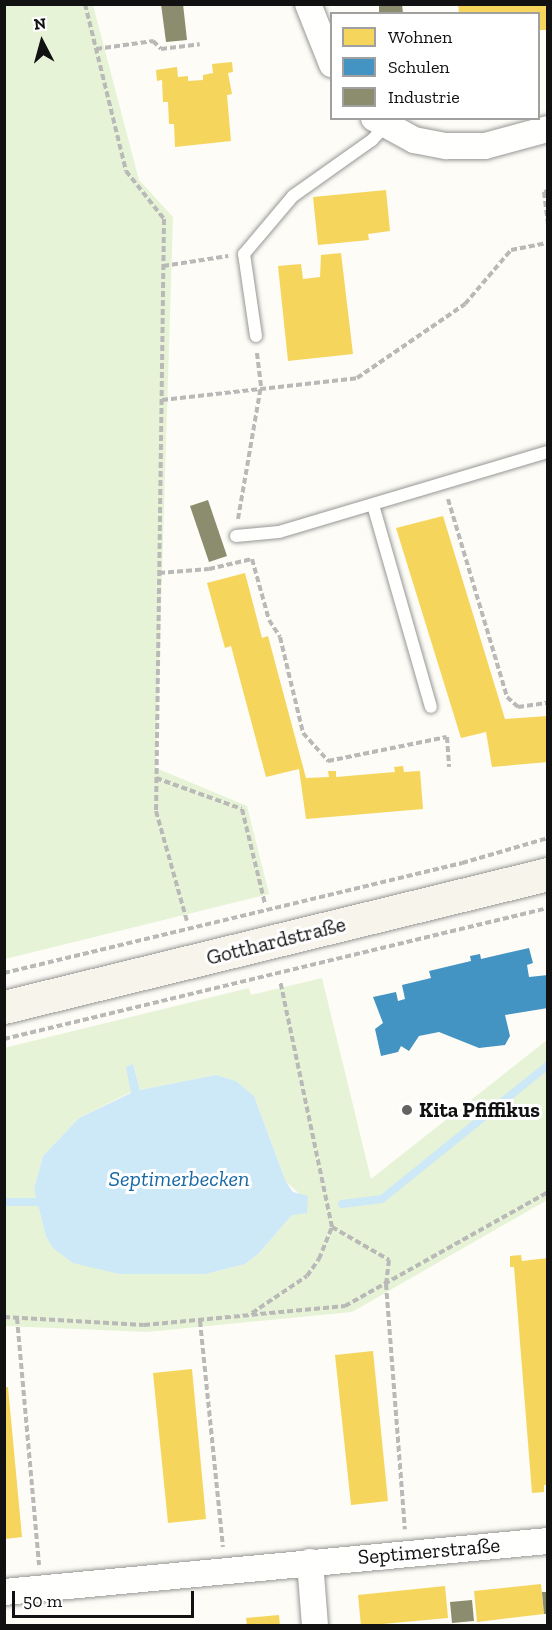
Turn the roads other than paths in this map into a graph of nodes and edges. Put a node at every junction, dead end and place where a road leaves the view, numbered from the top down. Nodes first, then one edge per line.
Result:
1 (308, 4) edge
2 (330, 59) edge
3 (380, 122) edge
4 (548, 129) edge
5 (256, 336) road end
6 (548, 452) edge
7 (373, 505) junction
8 (236, 536) road end
9 (431, 707) dead end
10 (548, 874) edge
11 (4, 1007) edge
12 (548, 1540) edge
13 (309, 1562) junction
14 (4, 1592) edge
15 (315, 1626) edge

1 - 2 street
3 - 4 street
3 - 5 lane
6 - 7 lane
7 - 8 lane
7 - 9 lane
10 - 11 main road, Gotthardstraße
12 - 13 street, Septimerstraße
13 - 14 street, Septimerstraße
13 - 15 street

